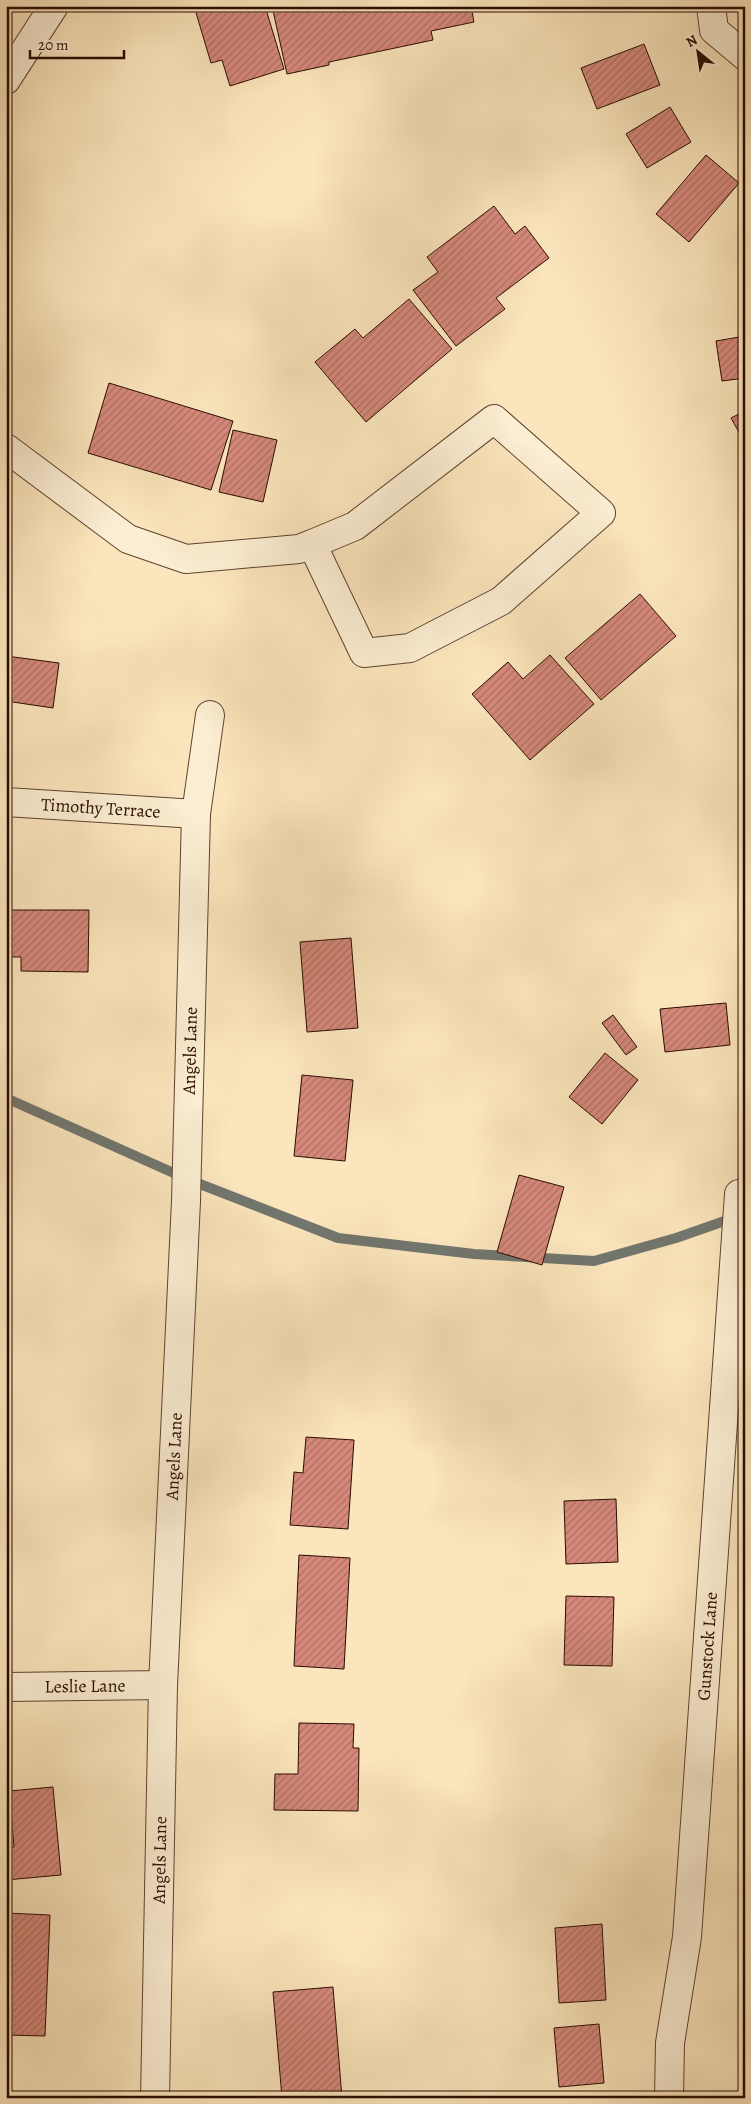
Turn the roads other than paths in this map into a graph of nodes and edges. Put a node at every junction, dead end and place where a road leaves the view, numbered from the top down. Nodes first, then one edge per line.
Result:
1 (54, 6) edge
2 (711, 6) edge
3 (745, 56) edge
4 (6, 80) edge
5 (6, 448) edge
6 (312, 544) junction
7 (210, 715) dead end
8 (6, 802) edge
9 (196, 814) junction
10 (739, 1194) dead end
11 (164, 1685) junction
12 (6, 1686) edge
13 (155, 2098) edge
14 (669, 2098) edge

1 - 4 street
2 - 3 street
5 - 6 street
6 - 6 street
7 - 9 street, Angels Lane
8 - 9 street, Timothy Terrace
9 - 11 street, Angels Lane
10 - 14 street, Gunstock Lane
11 - 12 street, Leslie Lane
11 - 13 street, Angels Lane

